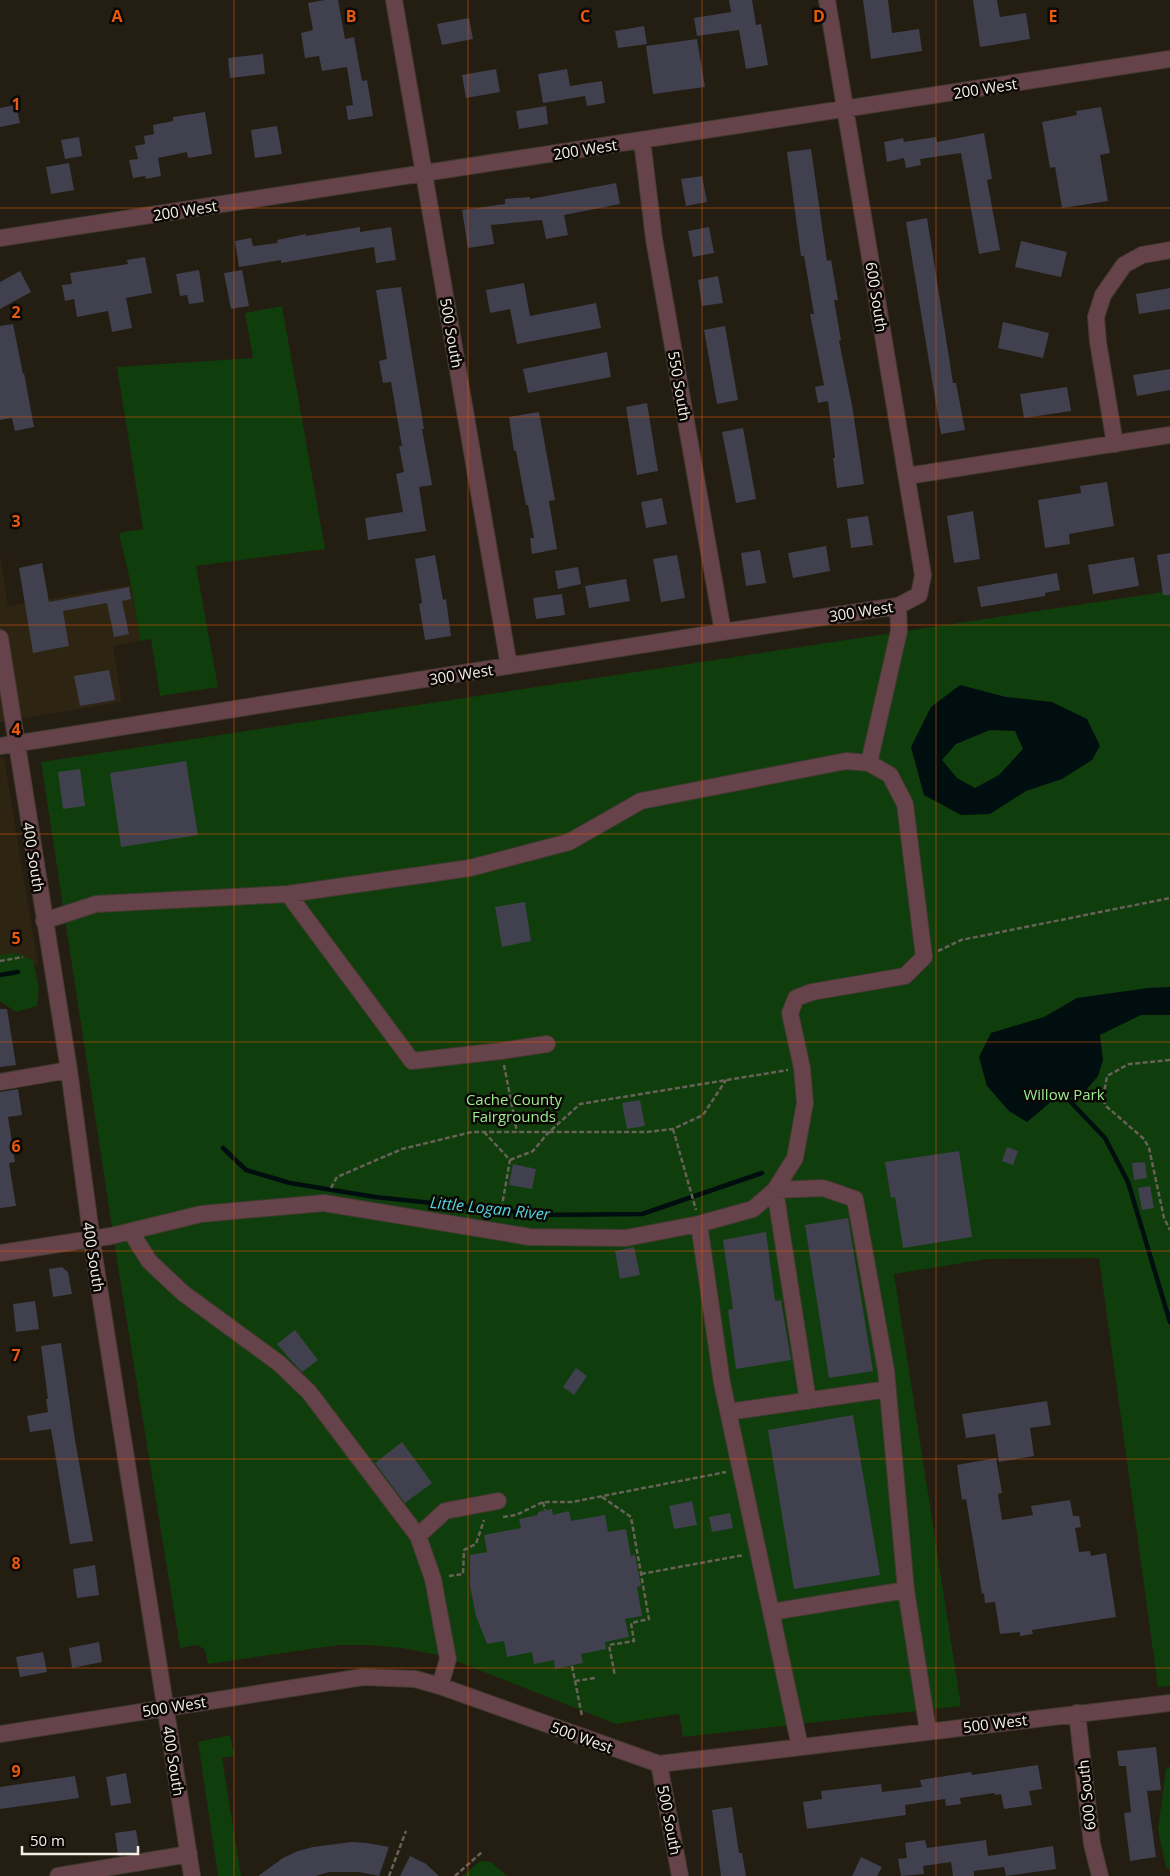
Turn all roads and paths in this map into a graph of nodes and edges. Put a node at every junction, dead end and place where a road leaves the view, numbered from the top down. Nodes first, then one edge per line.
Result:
1 (394, 0) edge
2 (827, 0) edge
3 (1170, 60) edge
4 (846, 109) junction
5 (642, 140) junction
6 (425, 173) junction
7 (0, 238) edge
8 (1170, 250) edge
9 (1170, 436) edge
10 (1115, 444) junction
11 (907, 476) junction
12 (919, 595) joint
13 (898, 606) junction
14 (722, 632) junction
15 (0, 638) edge
16 (509, 666) junction
17 (17, 743) junction
18 (0, 746) edge
19 (870, 763) junction
20 (288, 894) junction
21 (1170, 898) edge
22 (44, 921) junction
23 (23, 957) dead end
24 (924, 957) junction
25 (0, 961) edge
26 (547, 1044) dead end
27 (502, 1051) junction
28 (1170, 1060) edge
29 (802, 1068) junction
30 (69, 1070) junction
31 (726, 1080) junction
32 (0, 1082) edge
33 (673, 1129) junction
34 (484, 1132) junction
35 (517, 1132) junction
36 (548, 1133) junction
37 (510, 1160) junction
38 (337, 1177) dead end
39 (775, 1190) junction
40 (698, 1217) junction
41 (500, 1220) dead end
42 (1170, 1230) edge
43 (131, 1232) junction
44 (91, 1239) junction
45 (0, 1252) edge
46 (888, 1389) junction
47 (808, 1401) junction
48 (728, 1412) junction
49 (740, 1469) junction
50 (602, 1497) junction
51 (498, 1501) dead end
52 (543, 1502) junction
53 (545, 1510) dead end
54 (500, 1518) dead end
55 (492, 1519) dead end
56 (484, 1520) junction
57 (474, 1522) dead end
58 (418, 1536) junction
59 (758, 1553) junction
60 (641, 1574) junction
61 (433, 1579) junction
62 (906, 1590) junction
63 (771, 1612) junction
64 (572, 1666) dead end
65 (615, 1676) dead end
66 (595, 1678) dead end
67 (575, 1681) junction
68 (440, 1686) junction
69 (1170, 1703) edge
70 (165, 1707) junction
71 (1077, 1713) junction
72 (582, 1716) dead end
73 (928, 1731) junction
74 (0, 1734) edge
75 (800, 1747) junction
76 (659, 1764) junction
77 (406, 1831) dead end
78 (482, 1852) dead end
79 (189, 1854) junction
80 (58, 1876) edge
81 (192, 1876) edge
82 (389, 1876) edge
83 (455, 1876) edge
84 (680, 1876) edge
85 (1100, 1876) edge

1 - 6 street, 500 South
2 - 4 street, 600 South
3 - 4 street, 200 West
4 - 5 street, 200 West
4 - 11 street, 600 South
5 - 6 street, 200 West
5 - 14 street, 550 South
6 - 7 street, 200 West
6 - 16 street, 500 South
8 - 10 street
9 - 10 street
10 - 11 street
11 - 12 street, 600 South
12 - 13 street, 300 West
13 - 14 street, 300 West
13 - 19 street
14 - 16 street, 300 West
15 - 17 street, 400 South
16 - 17 street, 300 West
17 - 18 street, 300 West
17 - 22 street, 400 South
19 - 20 street
19 - 24 street
20 - 22 street
20 - 27 street
21 - 24 path
22 - 30 street, 400 South
23 - 25 path
24 - 29 street
26 - 27 street
27 - 35 path
28 - 42 path
29 - 31 path
29 - 39 street
30 - 32 street
30 - 44 street, 400 South
31 - 33 path
31 - 36 path
33 - 36 path
33 - 40 path
34 - 35 path
34 - 37 path
34 - 38 path
35 - 36 path
36 - 37 path
37 - 41 path
39 - 40 street
39 - 46 street
39 - 47 street
40 - 43 street
40 - 48 street
43 - 44 street
43 - 58 street
44 - 45 street
44 - 70 street, 400 South
46 - 47 street
46 - 62 street
47 - 48 street
48 - 49 street
49 - 50 path
49 - 59 street
50 - 52 path
50 - 60 path
51 - 58 street
52 - 53 path
52 - 54 path
55 - 56 path
56 - 57 path
56 - 61 path
58 - 61 street
59 - 60 path
59 - 63 street
60 - 65 path
61 - 68 street
62 - 63 street
62 - 73 street
63 - 75 street
64 - 67 path
66 - 67 path
67 - 72 path
68 - 70 street, 500 West
68 - 76 street, 500 West
69 - 71 street, 500 West
70 - 74 street, 500 West
70 - 79 street, 400 South
71 - 73 street, 500 West
71 - 85 street, 600 South
73 - 75 street, 500 West
75 - 76 street, 500 West
76 - 84 street, 500 South
77 - 82 path
78 - 83 path
79 - 80 street
79 - 81 street, 400 South

